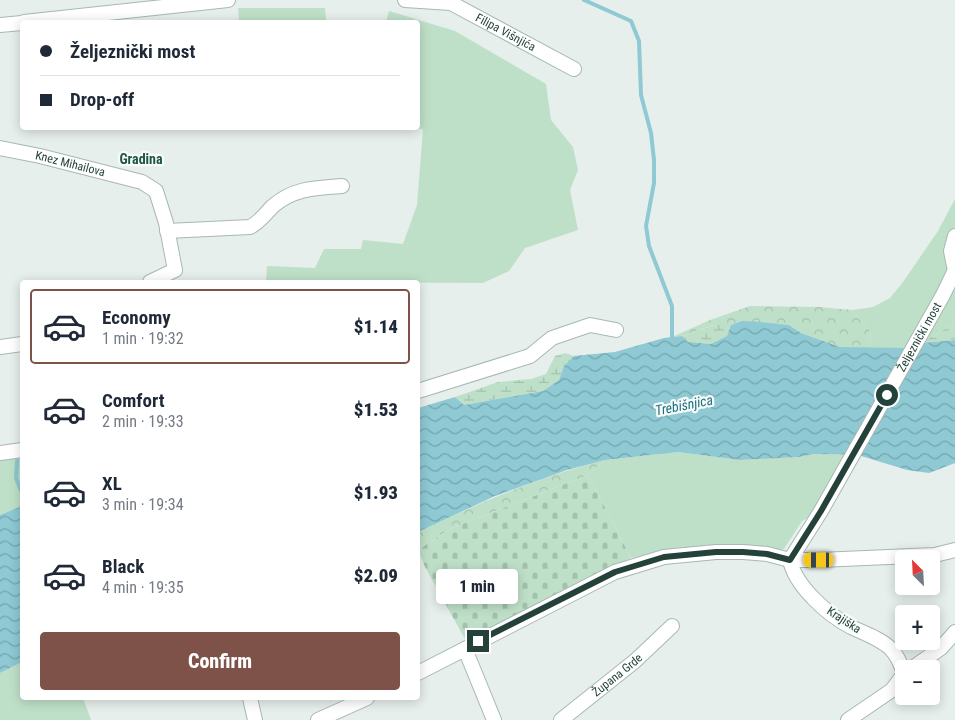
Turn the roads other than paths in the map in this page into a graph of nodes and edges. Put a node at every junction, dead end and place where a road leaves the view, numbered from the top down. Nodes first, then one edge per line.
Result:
1 (228, 0) edge
2 (405, 0) edge
3 (51, 20) edge
4 (20, 23) edge
5 (0, 25) edge
6 (574, 69) dead end
7 (0, 148) edge
8 (342, 186) dead end
9 (167, 231) junction
10 (955, 236) edge
11 (955, 270) edge
12 (154, 280) edge
13 (616, 330) dead end
14 (20, 344) edge
15 (0, 346) edge
16 (420, 391) edge
17 (20, 450) edge
18 (0, 453) edge
19 (955, 550) edge
20 (790, 560) junction
21 (672, 626) dead end
22 (955, 632) edge
23 (465, 649) junction
24 (899, 660) edge
25 (924, 660) edge
26 (420, 672) edge
27 (895, 686) edge
28 (250, 700) edge
29 (363, 700) edge
30 (255, 720) edge
31 (318, 720) edge
32 (494, 720) edge
33 (561, 720) edge
34 (848, 720) edge

1 - 3 street
2 - 6 street, Filipa Višnjića
4 - 5 street
7 - 9 street, Knez Mihailova
8 - 9 street
9 - 12 street, Knez Mihailova
10 - 11 street
11 - 20 street, Željeznički most
13 - 16 street
14 - 15 street
17 - 18 street
19 - 20 street
20 - 23 street
20 - 24 street, Krajiška
21 - 33 street, Župana Grde
22 - 25 street
23 - 26 street
23 - 32 street
27 - 34 street
28 - 30 street
29 - 31 street

